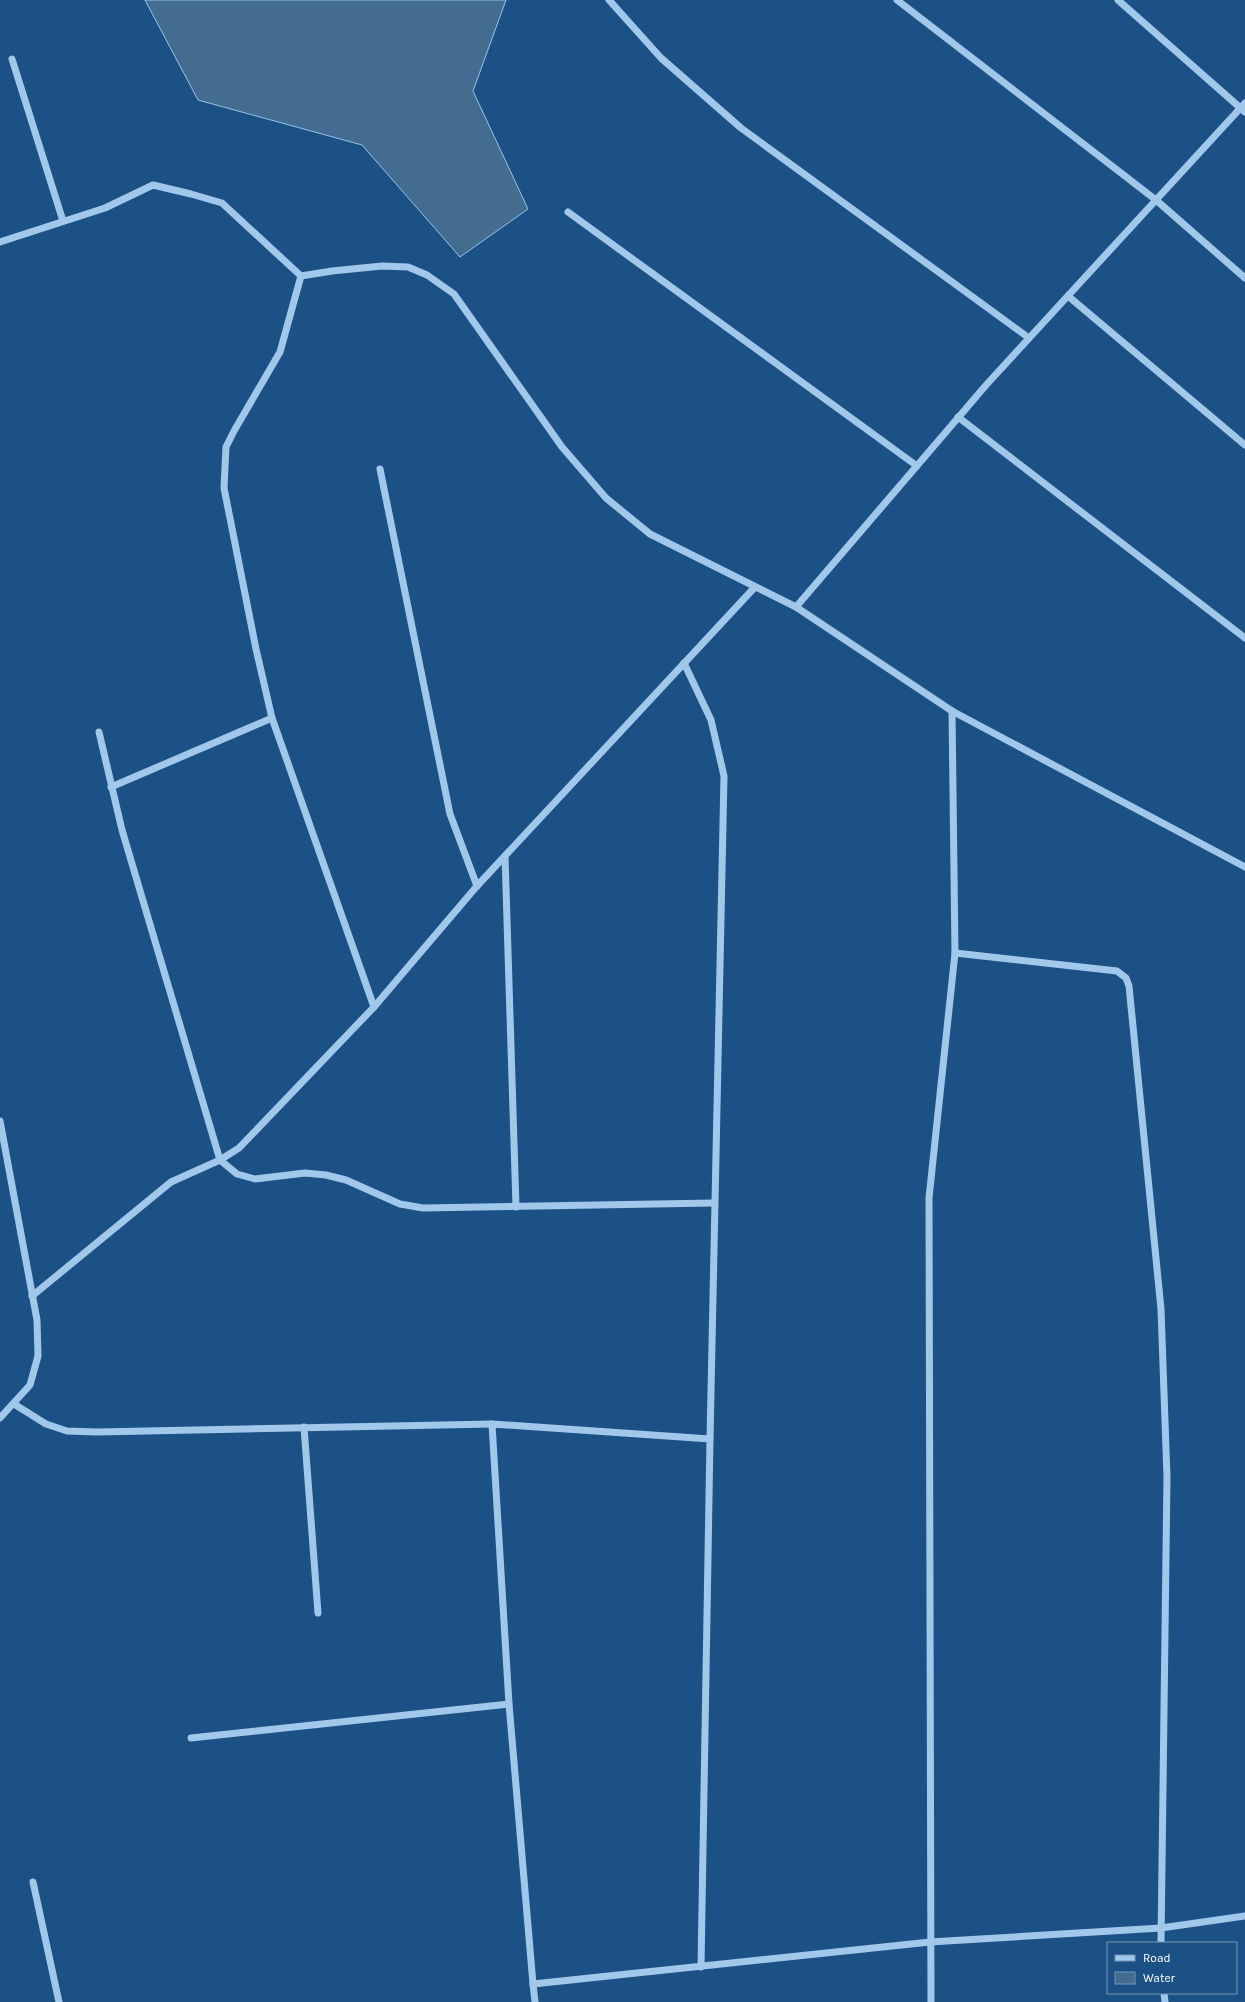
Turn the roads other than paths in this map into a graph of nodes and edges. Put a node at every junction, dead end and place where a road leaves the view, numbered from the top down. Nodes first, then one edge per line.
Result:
1 (609, 0) edge
2 (897, 0) edge
3 (1118, 0) edge
4 (12, 59) dead end
5 (1244, 108) edge
6 (1156, 200) junction
7 (568, 212) dead end
8 (63, 221) junction
9 (0, 242) edge
10 (302, 276) junction
11 (1245, 278) edge
12 (1068, 296) junction
13 (1028, 338) junction
14 (958, 417) junction
15 (1245, 444) edge
16 (917, 466) junction
17 (380, 469) dead end
18 (754, 587) junction
19 (796, 608) junction
20 (1245, 638) edge
21 (684, 663) junction
22 (952, 712) junction
23 (272, 718) junction
24 (99, 732) dead end
25 (111, 787) junction
26 (505, 856) junction
27 (1245, 867) edge
28 (477, 886) junction
29 (955, 953) junction
30 (374, 1007) junction
31 (0, 1121) edge
32 (220, 1160) junction
33 (714, 1203) junction
34 (516, 1207) junction
35 (32, 1296) junction
36 (14, 1404) junction
37 (0, 1418) edge
38 (492, 1424) junction
39 (304, 1427) junction
40 (710, 1439) junction
41 (318, 1613) dead end
42 (508, 1704) junction
43 (191, 1738) dead end
44 (33, 1882) dead end
45 (1245, 1916) edge
46 (1160, 1928) junction
47 (930, 1942) junction
48 (1162, 1942) edge
49 (701, 1967) junction
50 (533, 1984) junction
51 (59, 2002) edge
52 (535, 2002) edge
53 (931, 2002) edge

1 - 13 street
2 - 6 street
3 - 5 street
4 - 8 street
5 - 6 street
6 - 11 street
6 - 12 street
7 - 16 street
8 - 9 street
8 - 10 street
10 - 18 street
10 - 23 street
12 - 13 street
12 - 15 street
13 - 14 street
14 - 16 street
14 - 20 street
16 - 19 street
17 - 28 street
18 - 19 street
18 - 21 street
19 - 22 street
21 - 26 street
21 - 33 street
22 - 27 street
22 - 29 street
23 - 25 street
23 - 30 street
24 - 25 street
25 - 32 street
26 - 28 street
26 - 34 street
28 - 30 street
29 - 46 street
29 - 47 street
30 - 32 street
31 - 35 street
32 - 34 street
32 - 35 street
33 - 34 street
33 - 40 street
35 - 36 street
36 - 37 street
36 - 39 street
38 - 39 street
38 - 40 street
38 - 42 street
39 - 41 street
40 - 49 street
42 - 43 street
42 - 50 street
44 - 51 street
45 - 46 street
46 - 47 street
46 - 48 street
47 - 49 street
47 - 53 street
49 - 50 street
50 - 52 street

